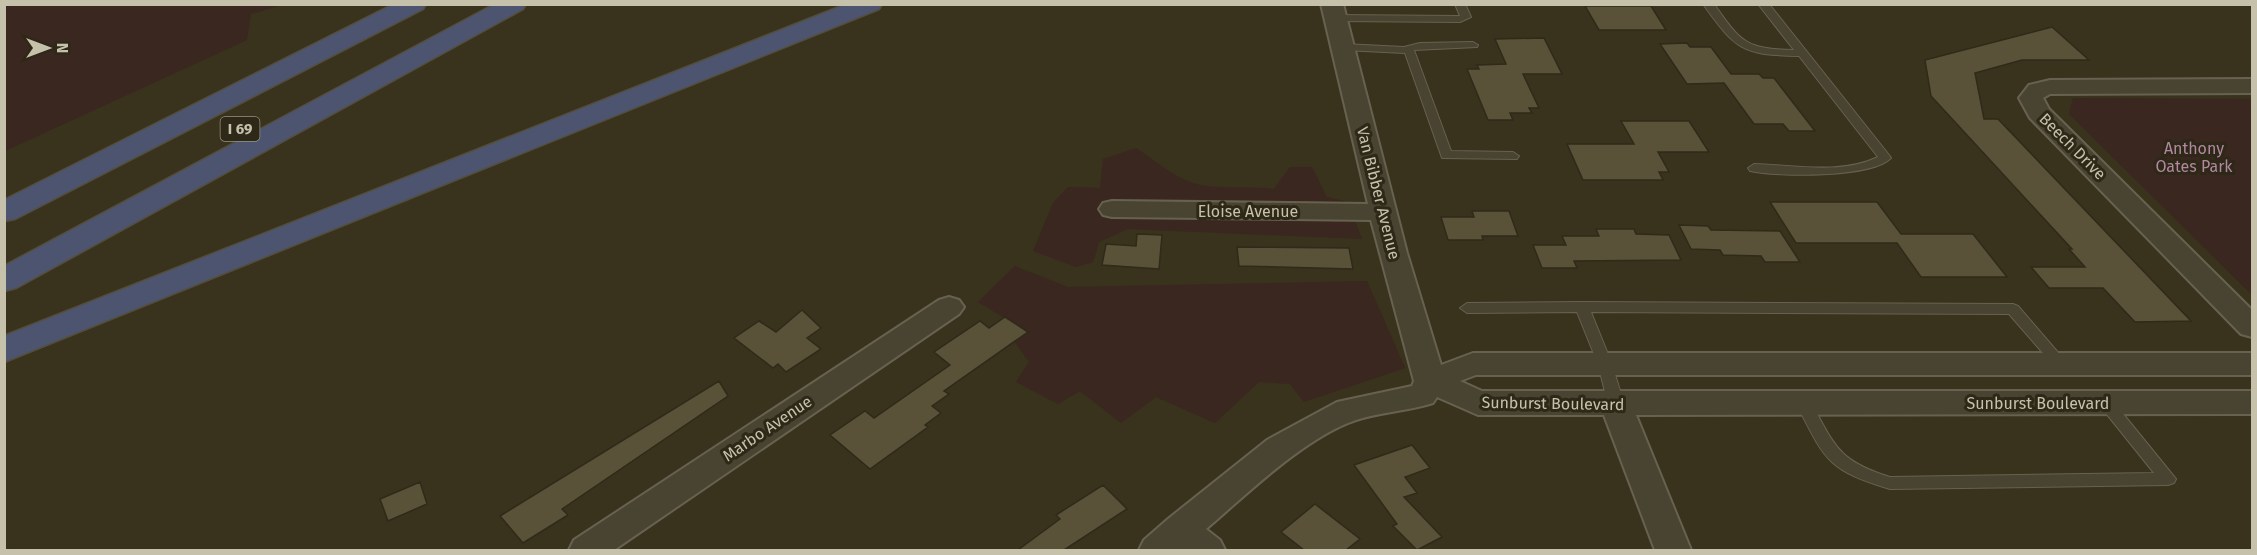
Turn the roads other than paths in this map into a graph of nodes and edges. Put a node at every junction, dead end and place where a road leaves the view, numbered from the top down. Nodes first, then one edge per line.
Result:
1 (377, 4) edge
2 (414, 4) edge
3 (476, 4) edge
4 (514, 4) edge
5 (870, 4) edge
6 (1460, 4) edge
7 (1708, 4) edge
8 (1763, 4) edge
9 (1388, 6) edge
10 (1334, 11) edge
11 (1392, 18) junction
12 (1473, 45) dead end
13 (1343, 47) junction
14 (1407, 49) junction
15 (1801, 53) junction
16 (2253, 86) edge
17 (1513, 156) dead end
18 (1754, 168) dead end
19 (4, 195) edge
20 (1112, 209) dead end
21 (4, 212) edge
22 (1383, 212) junction
23 (4, 254) edge
24 (4, 280) edge
25 (949, 307) dead end
26 (1582, 307) junction
27 (1467, 308) dead end
28 (2253, 327) edge
29 (4, 350) edge
30 (1605, 364) junction
31 (2061, 364) junction
32 (2253, 364) edge
33 (1430, 381) junction
34 (1804, 403) junction
35 (2106, 403) junction
36 (2253, 403) edge
37 (1616, 404) junction
38 (1168, 540) edge
39 (587, 550) edge
40 (1207, 550) edge
41 (1673, 550) edge

1 - 19 highway
2 - 21 highway, I 69
3 - 23 highway, I 69
4 - 24 highway
5 - 29 highway
6 - 11 lane
7 - 15 lane
8 - 15 lane
9 - 11 lane
10 - 11 lane
10 - 13 street, Van Bibber Avenue
12 - 14 lane
13 - 14 lane
13 - 22 street, Van Bibber Avenue
14 - 17 lane
15 - 18 lane
16 - 28 street, Beech Drive
20 - 22 street, Eloise Avenue
22 - 33 street, Van Bibber Avenue
25 - 39 street, Marbo Avenue
26 - 27 lane
26 - 30 lane
26 - 31 lane
30 - 31 street
30 - 33 street
30 - 37 lane
31 - 32 street
33 - 37 street, Sunburst Boulevard
33 - 38 street
34 - 35 street, Sunburst Boulevard
34 - 35 lane
34 - 37 street, Sunburst Boulevard
35 - 36 street, Sunburst Boulevard
37 - 41 street
38 - 40 street

